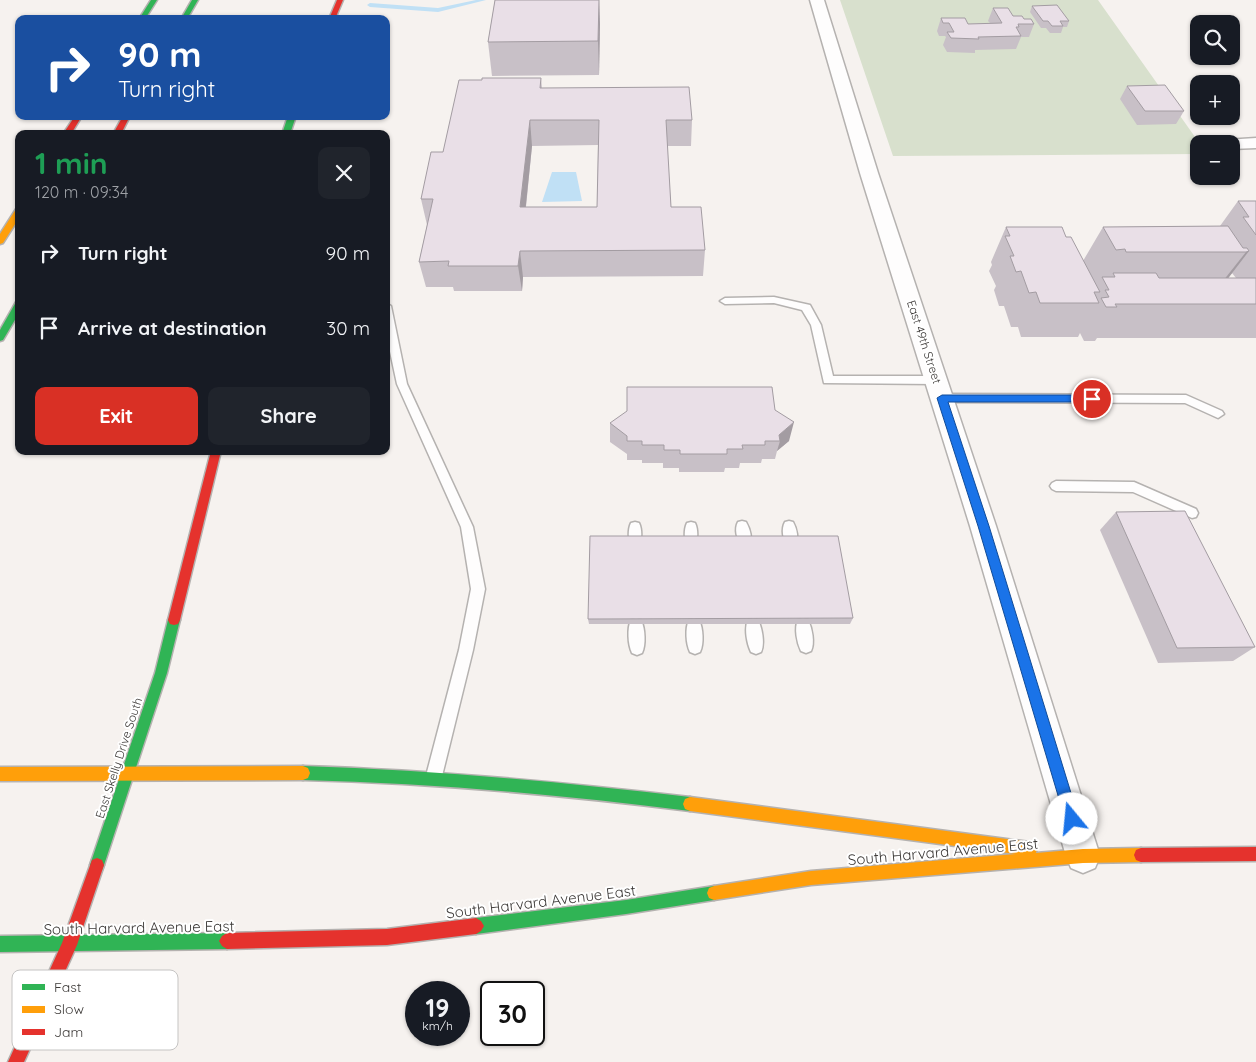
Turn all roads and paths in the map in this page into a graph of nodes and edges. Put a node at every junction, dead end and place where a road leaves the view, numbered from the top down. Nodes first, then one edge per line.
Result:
1 (154, 0) edge
2 (195, 0) edge
3 (340, 0) edge
4 (817, 0) edge
5 (145, 15) edge
6 (186, 15) edge
7 (334, 15) edge
8 (1240, 144) edge
9 (1256, 144) edge
10 (15, 217) edge
11 (0, 241) edge
12 (725, 301) dead end
13 (15, 311) edge
14 (390, 326) edge
15 (0, 338) edge
16 (939, 389) junction
17 (1218, 414) dead end
18 (215, 455) edge
19 (1056, 486) dead end
20 (1192, 513) dead end
21 (742, 526) dead end
22 (789, 526) dead end
23 (634, 527) dead end
24 (691, 527) dead end
25 (635, 542) edge
26 (691, 542) edge
27 (745, 542) edge
28 (791, 542) edge
29 (636, 624) edge
30 (694, 624) edge
31 (753, 624) edge
32 (803, 624) edge
33 (806, 647) dead end
34 (696, 648) dead end
35 (756, 648) dead end
36 (637, 649) dead end
37 (129, 773) junction
38 (0, 774) edge
39 (433, 777) junction
40 (1256, 854) edge
41 (1084, 856) junction
42 (0, 944) edge
43 (69, 945) junction
44 (58, 970) edge
45 (21, 1050) edge
46 (16, 1062) edge

1 - 5 main road
2 - 6 main road
3 - 7 main road
4 - 16 street, East 49th Street
8 - 9 street
10 - 11 main road
12 - 16 lane
13 - 15 main road
14 - 39 lane
16 - 17 lane
16 - 41 street, East 49th Street
18 - 37 main road, East Skelly Drive South
19 - 20 lane
21 - 27 lane
22 - 28 lane
23 - 25 lane
24 - 26 lane
29 - 36 lane
30 - 34 lane
31 - 35 lane
32 - 33 lane
37 - 38 main road, South Harvard Avenue East
37 - 39 main road, South Harvard Avenue East
37 - 43 main road, East Skelly Drive South
39 - 41 main road, South Harvard Avenue East
40 - 41 main road, South Harvard Avenue East
41 - 43 main road, South Harvard Avenue East
42 - 43 main road, South Harvard Avenue East
43 - 44 main road, East Skelly Drive South
45 - 46 main road, East Skelly Drive South

